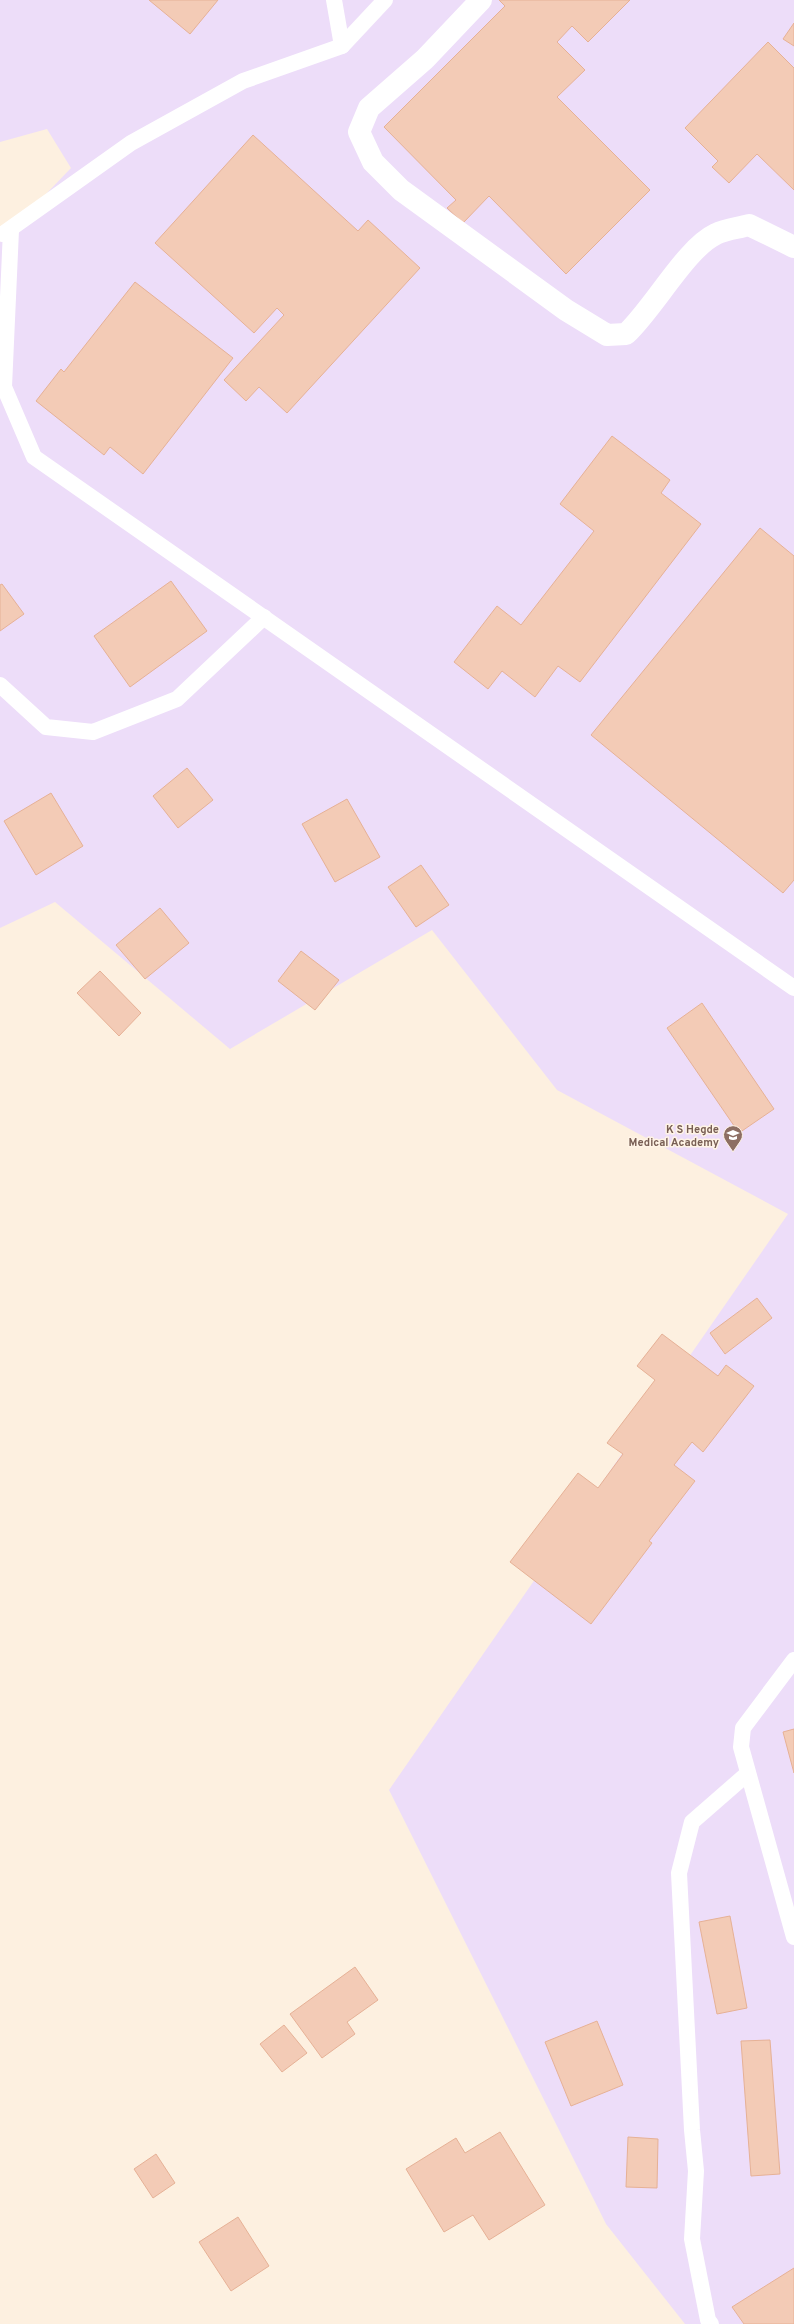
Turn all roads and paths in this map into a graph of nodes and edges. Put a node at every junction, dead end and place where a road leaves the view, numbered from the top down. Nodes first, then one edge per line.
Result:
1 (334, 0) edge
2 (385, 0) edge
3 (481, 0) edge
4 (342, 46) junction
5 (6, 233) edge
6 (794, 247) edge
7 (264, 618) junction
8 (0, 685) edge
9 (794, 988) edge
10 (794, 1660) edge
11 (747, 1774) junction
12 (794, 1938) edge
13 (711, 2324) edge

1 - 4 lane
2 - 4 lane
3 - 6 street
4 - 5 lane
5 - 7 lane
7 - 8 lane
7 - 9 lane
10 - 11 lane
11 - 12 lane
11 - 13 lane

